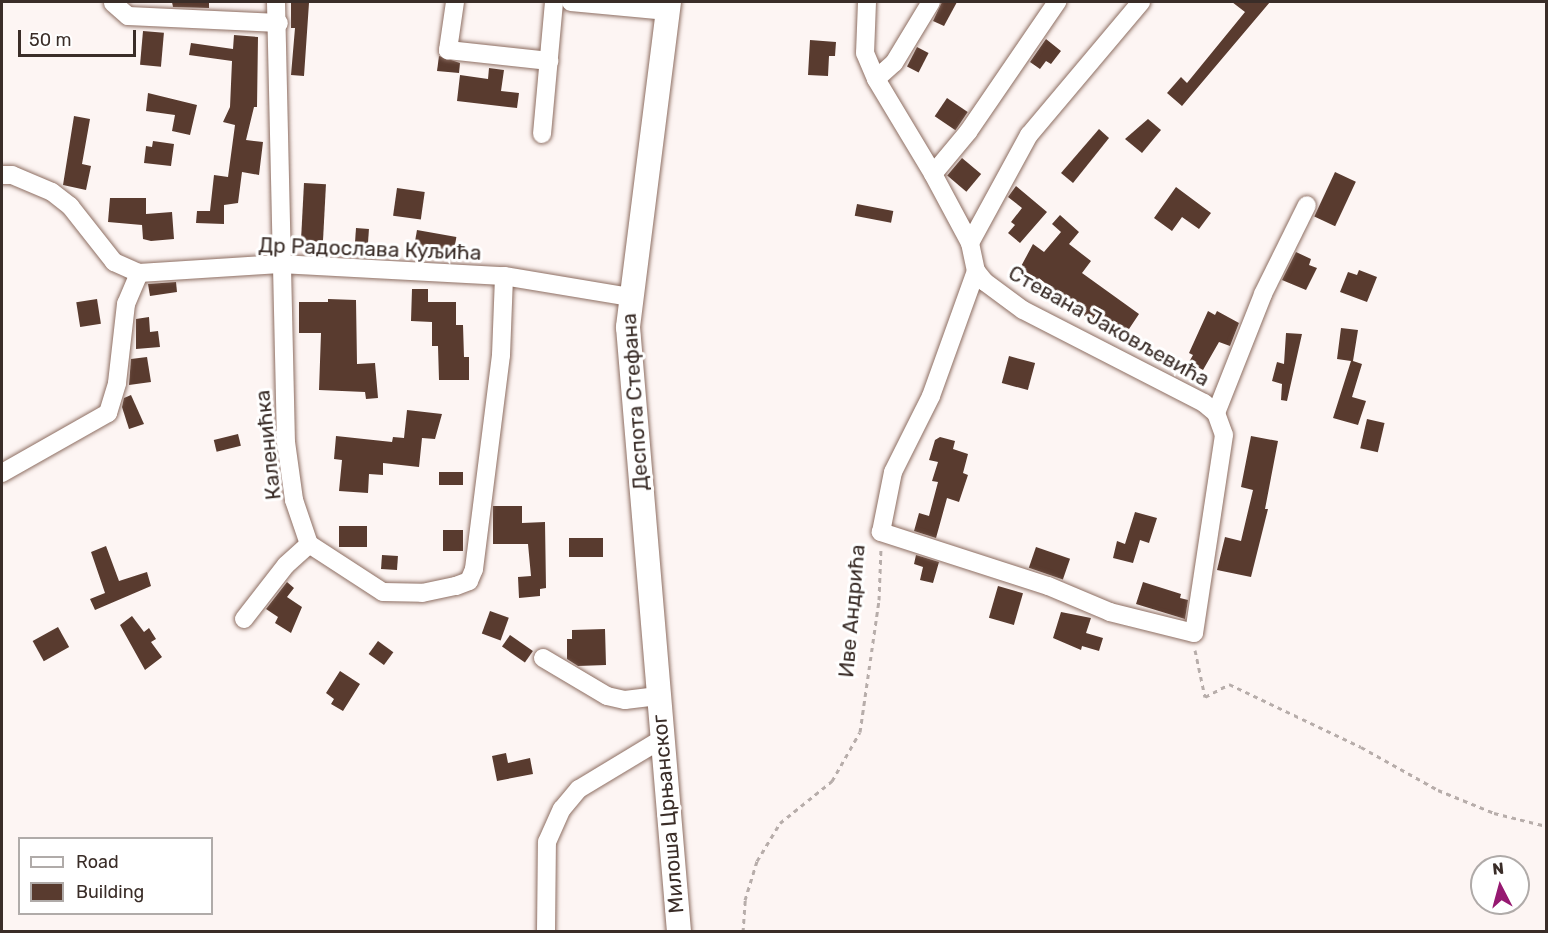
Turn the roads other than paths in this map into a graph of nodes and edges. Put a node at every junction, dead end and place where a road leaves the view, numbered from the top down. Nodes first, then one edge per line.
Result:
1 (276, 2) edge
2 (455, 2) edge
3 (554, 2) edge
4 (572, 2) edge
5 (867, 2) edge
6 (931, 2) edge
7 (1057, 2) edge
8 (1141, 2) edge
9 (113, 3) edge
10 (669, 6) edge
11 (279, 24) junction
12 (549, 61) junction
13 (876, 79) junction
14 (542, 135) dead end
15 (933, 174) junction
16 (2, 175) edge
17 (1307, 206) dead end
18 (970, 243) junction
19 (280, 264) junction
20 (976, 271) junction
21 (140, 273) junction
22 (504, 276) junction
23 (629, 297) junction
24 (1216, 413) junction
25 (2, 473) edge
26 (309, 544) junction
27 (244, 619) dead end
28 (1194, 633) joint
29 (543, 658) dead end
30 (658, 696) junction
31 (662, 739) junction
32 (546, 932) edge
33 (679, 932) edge

1 - 11 street, Каленићка
2 - 12 street
3 - 12 street
4 - 10 street
5 - 13 street, Стевана Јаковљевића
6 - 13 street
7 - 15 street
8 - 18 street
9 - 11 street
10 - 23 main road, Деспота Стефана
11 - 19 street, Каленићка
12 - 14 street
13 - 15 street, Стевана Јаковљевића
15 - 18 street, Стевана Јаковљевића
16 - 21 street, Др Радослава Куљића
17 - 24 street
18 - 20 street, Стевана Јаковљевића
19 - 21 street, Др Радослава Куљића
19 - 22 street, Др Радослава Куљића
19 - 26 street, Каленићка
20 - 24 street, Стевана Јаковљевића
20 - 28 street, Иве Андрића
21 - 25 street
22 - 23 street, Др Радослава Куљића
22 - 26 street
23 - 30 main road, Деспота Стефана
24 - 28 street, Стевана Јаковљевића
26 - 27 street
29 - 30 street
30 - 31 main road, Милоша Црњанског
31 - 32 street
31 - 33 main road, Милоша Црњанског

